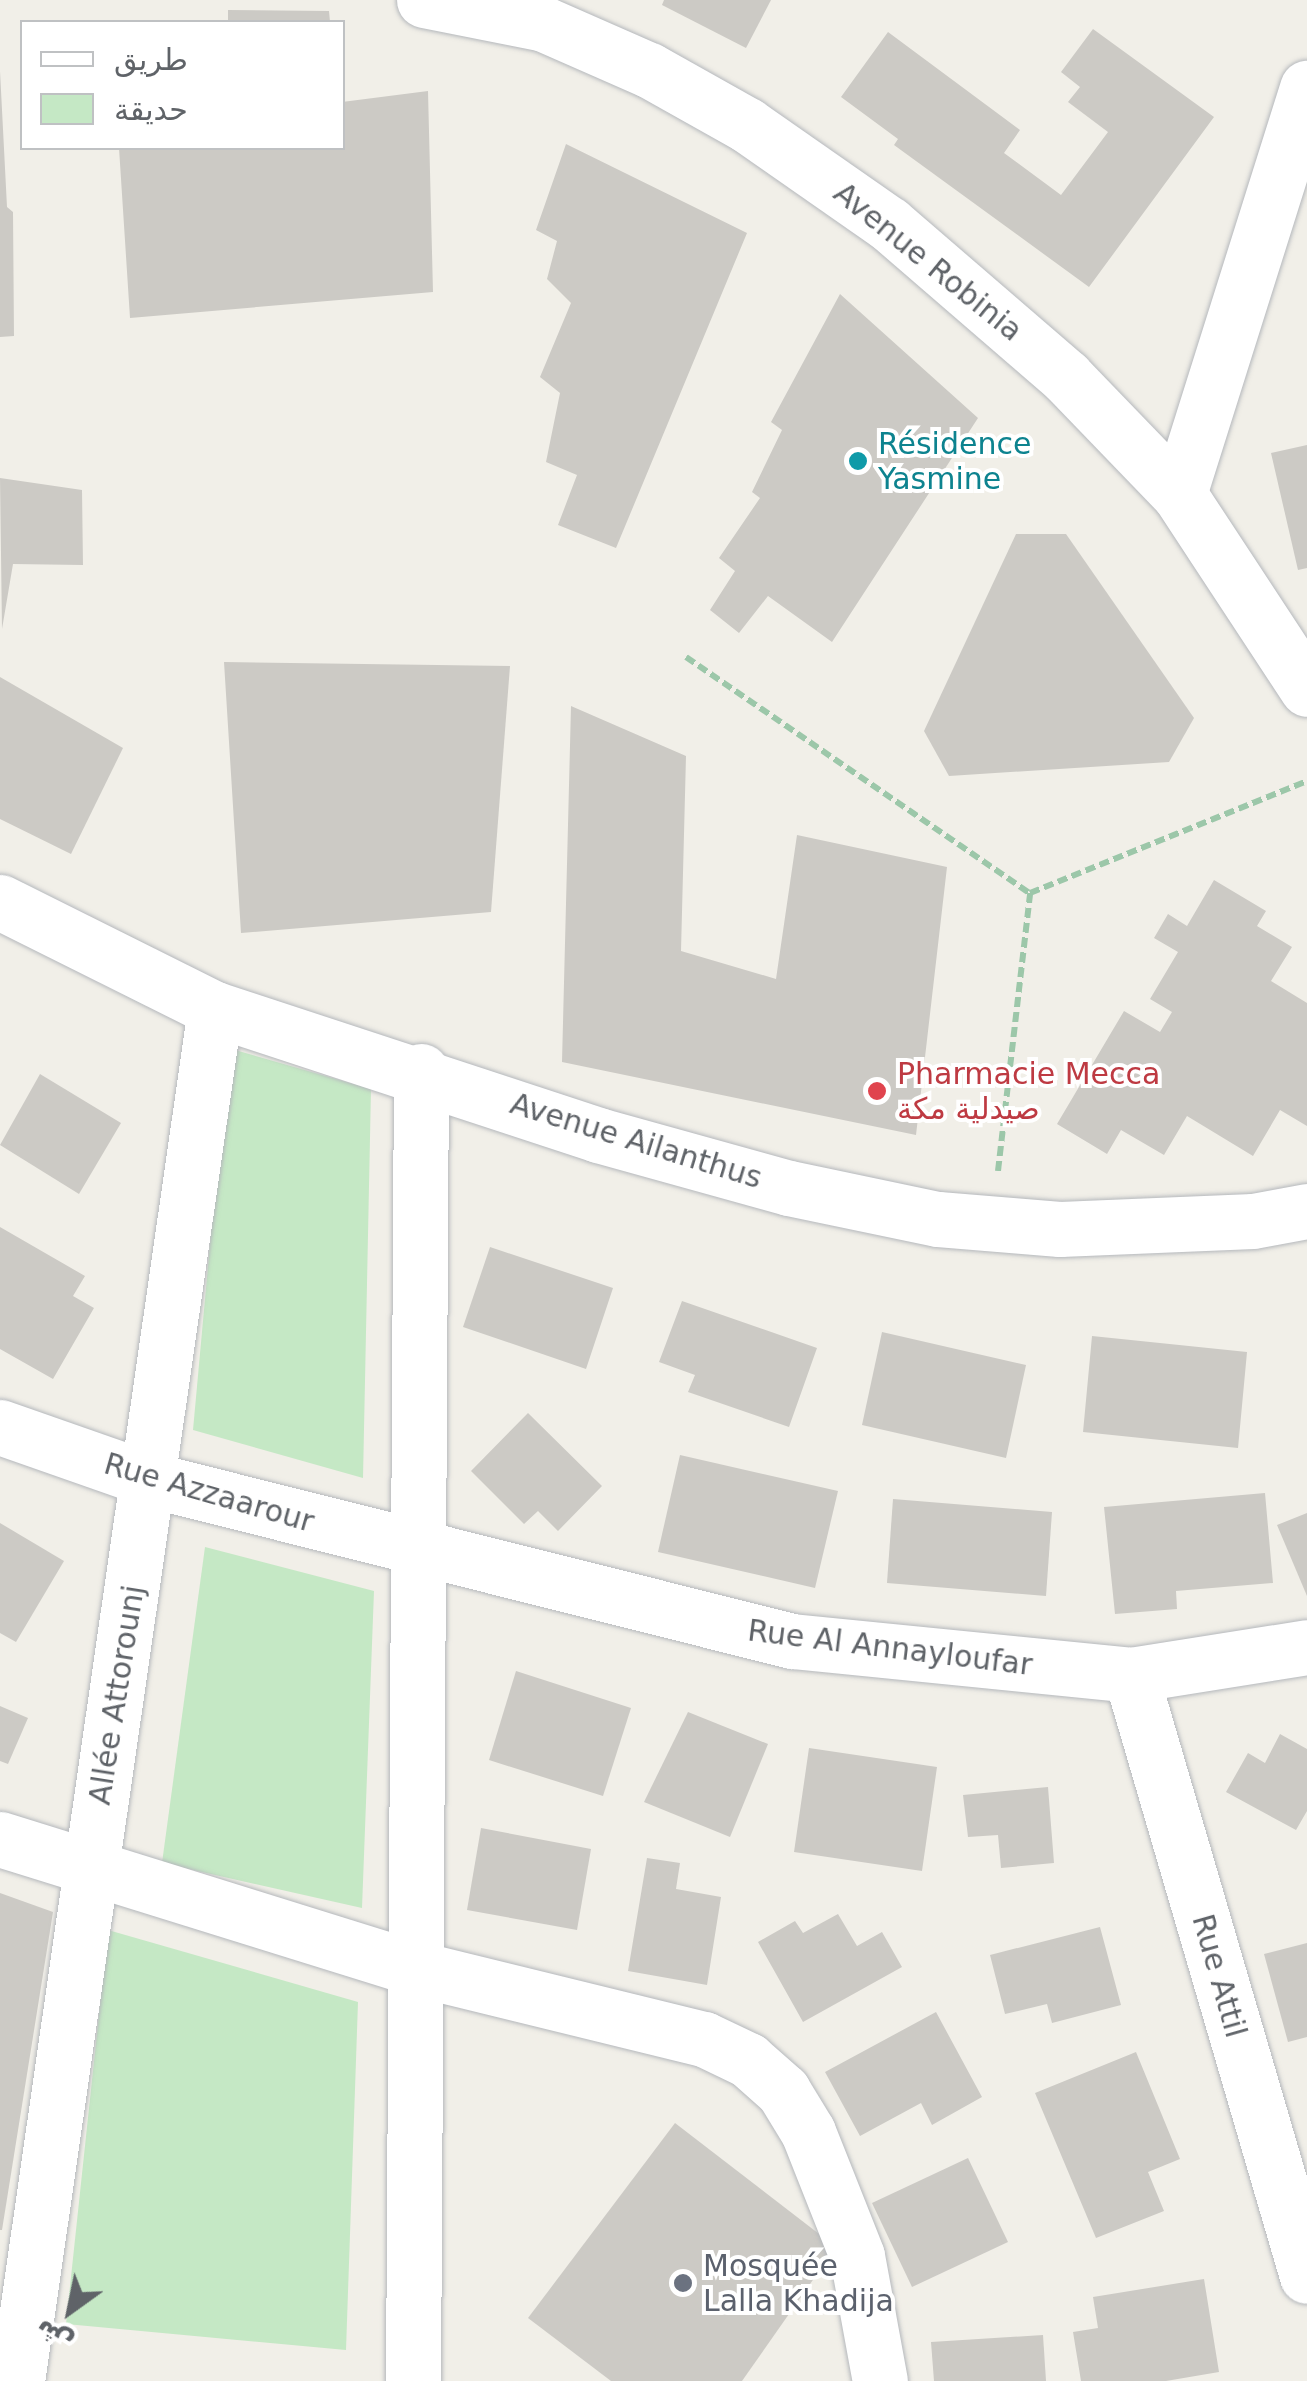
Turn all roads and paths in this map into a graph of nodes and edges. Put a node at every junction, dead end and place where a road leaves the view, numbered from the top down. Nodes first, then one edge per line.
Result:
1 (424, 0) edge
2 (1307, 88) edge
3 (1179, 494) junction
4 (686, 657) dead end
5 (1307, 689) edge
6 (1307, 780) edge
7 (1030, 893) junction
8 (0, 902) edge
9 (215, 1009) junction
10 (421, 1072) junction
11 (1307, 1211) edge
12 (992, 1223) junction
13 (0, 1427) edge
14 (150, 1480) junction
15 (420, 1551) junction
16 (1307, 1647) edge
17 (1131, 1675) junction
18 (0, 1839) edge
19 (90, 1872) junction
20 (414, 1968) junction
21 (1307, 2276) edge
22 (17, 2381) edge
23 (413, 2381) edge
24 (880, 2381) edge

1 - 3 street, Avenue Robinia
2 - 3 street
3 - 5 street, Avenue Robinia
4 - 7 path
6 - 7 path
7 - 12 path
8 - 9 street, Avenue Ailanthus
9 - 10 street, Avenue Ailanthus
9 - 14 street, Allée Attorounj
10 - 12 street, Avenue Ailanthus
10 - 15 street
11 - 12 street, Avenue Ailanthus
13 - 14 street, Rue Azzaarour
14 - 15 street, Rue Azzaarour
14 - 19 street, Allée Attorounj
15 - 17 street, Rue Al Annayloufar
15 - 20 street
16 - 17 street, Rue Al Annayloufar
17 - 21 street, Rue Attil
18 - 19 street
19 - 20 street
19 - 22 street, Allée Attorounj
20 - 23 street
20 - 24 street

